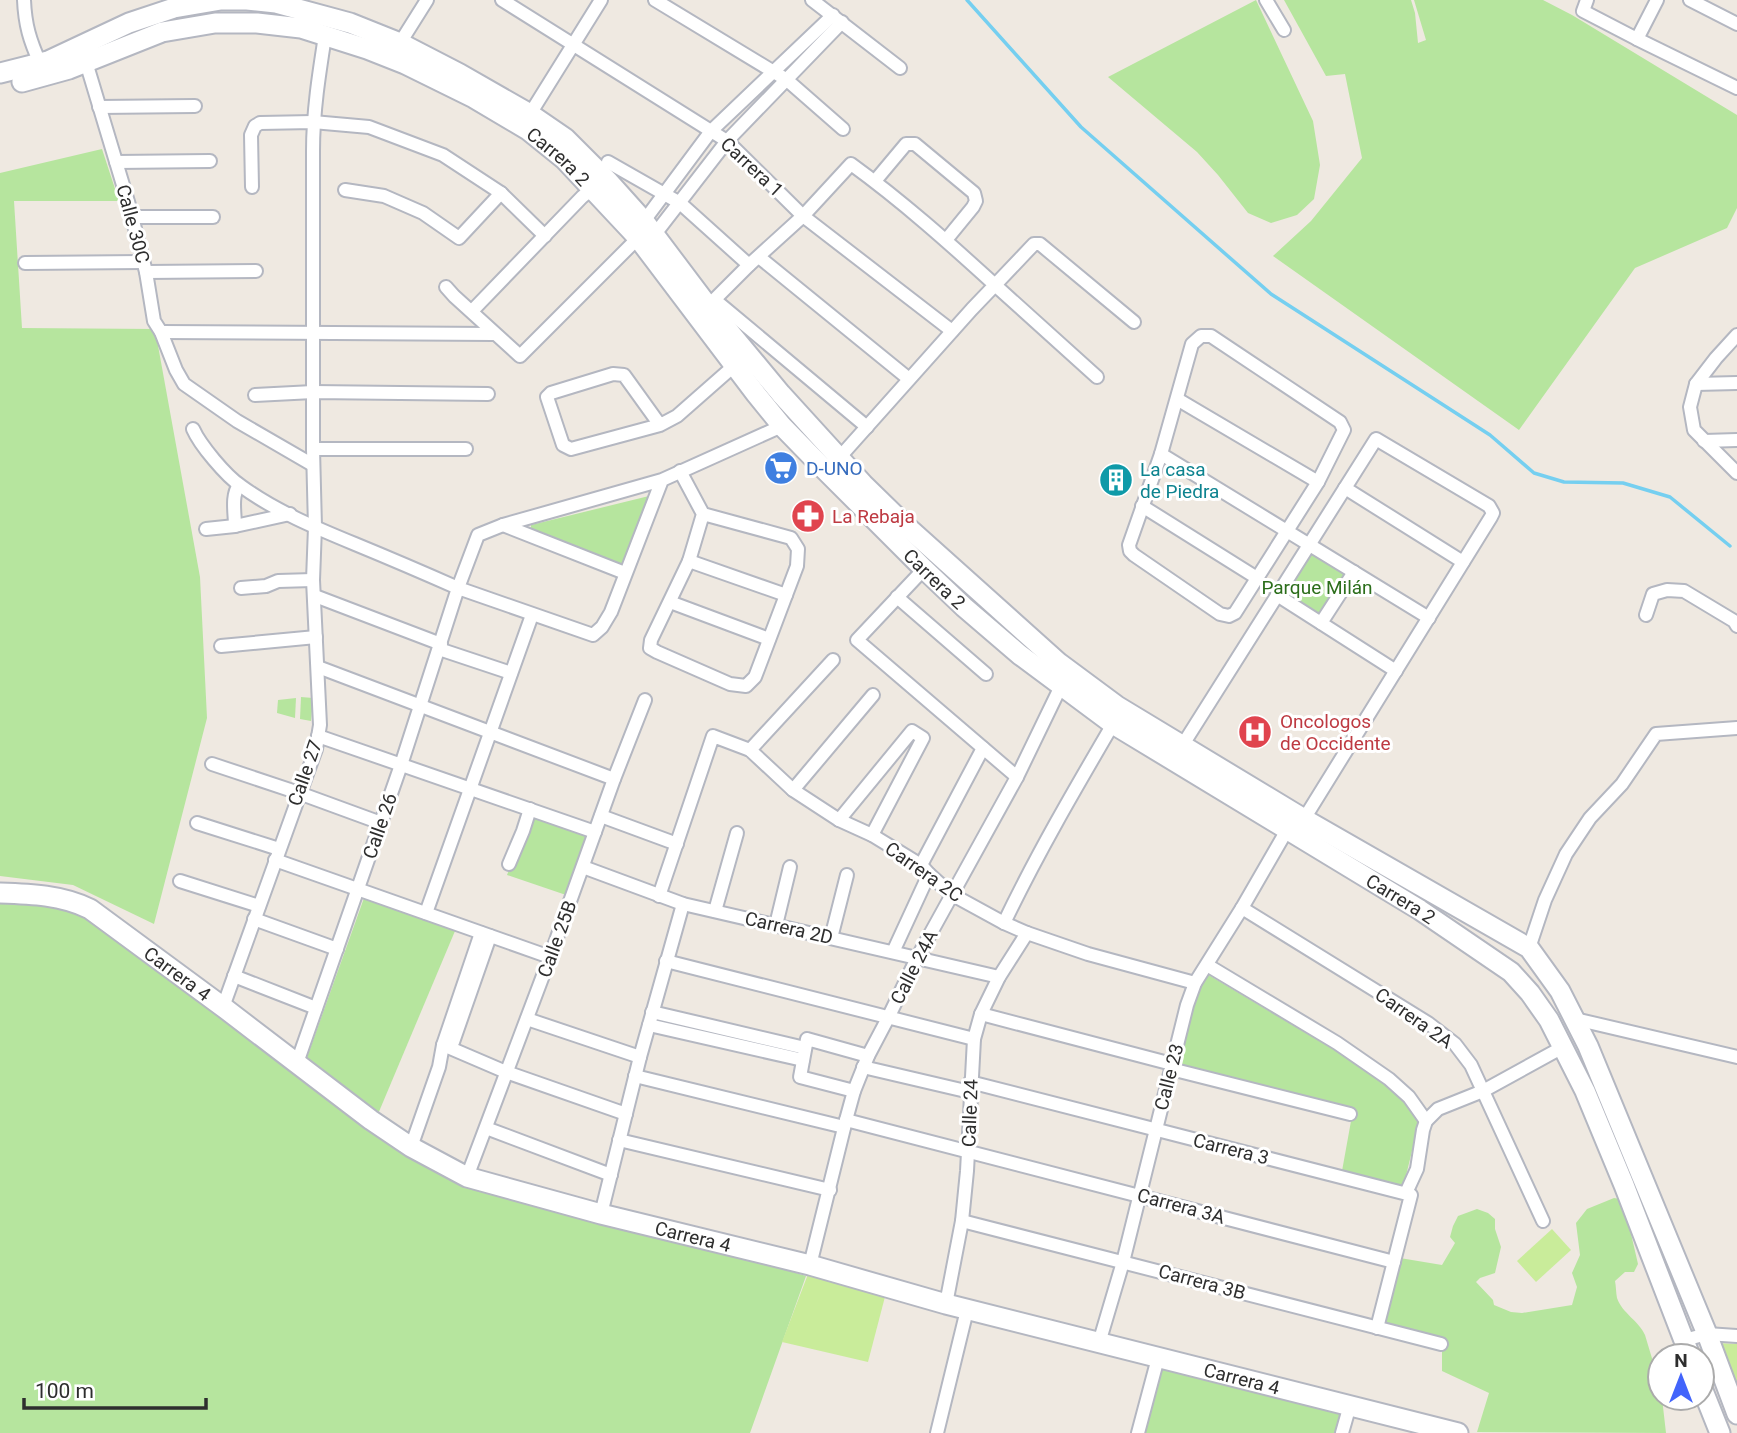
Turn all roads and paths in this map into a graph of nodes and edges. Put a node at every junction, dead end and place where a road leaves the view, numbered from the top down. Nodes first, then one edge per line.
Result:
1 (24, 0) edge
2 (427, 0) edge
3 (502, 0) edge
4 (601, 0) edge
5 (656, 0) edge
6 (812, 0) edge
7 (1266, 0) edge
8 (1587, 0) edge
9 (1657, 0) edge
10 (1690, 0) edge
11 (281, 2) edge
12 (837, 19) junction
13 (1737, 24) edge
14 (1284, 30) dead end
15 (326, 36) junction
16 (1637, 39) junction
17 (400, 43) junction
18 (574, 45) junction
19 (86, 62) junction
20 (40, 63) junction
21 (900, 68) dead end
22 (772, 72) junction
23 (0, 74) edge
24 (787, 80) junction
25 (0, 85) edge
26 (1737, 88) edge
27 (195, 106) dead end
28 (99, 107) junction
29 (530, 114) junction
30 (313, 122) junction
31 (843, 129) dead end
32 (711, 131) junction
33 (727, 141) junction
34 (210, 161) dead end
35 (116, 162) junction
36 (608, 162) dead end
37 (875, 181) junction
38 (251, 187) dead end
39 (593, 188) junction
40 (345, 190) dead end
41 (500, 193) junction
42 (664, 193) junction
43 (680, 203) junction
44 (803, 215) junction
45 (213, 216) dead end
46 (131, 217) junction
47 (646, 231) junction
48 (545, 236) junction
49 (946, 240) junction
50 (754, 261) junction
51 (24, 263) dead end
52 (145, 267) junction
53 (256, 271) dead end
54 (995, 285) junction
55 (446, 287) dead end
56 (711, 303) junction
57 (472, 312) junction
58 (1134, 322) dead end
59 (952, 331) junction
60 (161, 332) junction
61 (313, 332) junction
62 (494, 334) junction
63 (1737, 335) edge
64 (735, 365) junction
65 (1097, 377) dead end
66 (909, 379) junction
67 (1737, 383) edge
68 (1696, 384) junction
69 (313, 392) junction
70 (488, 394) dead end
71 (255, 395) dead end
72 (1177, 399) junction
73 (779, 410) junction
74 (660, 425) junction
75 (867, 427) junction
76 (193, 429) dead end
77 (1737, 440) edge
78 (1704, 441) junction
79 (313, 449) junction
80 (466, 449) dead end
81 (1161, 454) junction
82 (839, 458) junction
83 (313, 465) junction
84 (680, 471) junction
85 (1737, 473) edge
86 (662, 480) junction
87 (1318, 482) junction
88 (239, 485) junction
89 (1345, 488) junction
90 (1142, 506) junction
91 (290, 514) junction
92 (703, 514) junction
93 (503, 525) junction
94 (235, 526) junction
95 (315, 527) junction
96 (206, 529) dead end
97 (1286, 530) junction
98 (1309, 544) junction
99 (689, 561) junction
100 (1463, 562) junction
101 (924, 569) junction
102 (1354, 572) junction
103 (625, 573) junction
104 (1257, 578) junction
105 (313, 580) junction
106 (458, 587) junction
107 (241, 588) dead end
108 (786, 595) junction
109 (1277, 595) junction
110 (314, 596) junction
111 (897, 597) junction
112 (670, 602) junction
113 (532, 615) junction
114 (1646, 615) dead end
115 (1429, 618) junction
116 (1321, 623) junction
117 (1737, 626) edge
118 (316, 637) junction
119 (769, 639) junction
120 (220, 646) dead end
121 (440, 646) junction
122 (833, 660) dead end
123 (318, 667) junction
124 (1396, 671) junction
125 (511, 673) junction
126 (986, 674) dead end
127 (1061, 686) junction
128 (873, 695) dead end
129 (645, 700) dead end
130 (421, 705) junction
131 (1113, 724) junction
132 (1737, 728) edge
133 (490, 732) junction
134 (318, 736) junction
135 (1182, 746) junction
136 (983, 747) junction
137 (750, 750) junction
138 (212, 764) dead end
139 (401, 765) junction
140 (1017, 777) junction
141 (614, 779) junction
142 (470, 788) junction
143 (793, 790) junction
144 (299, 793) junction
145 (530, 809) junction
146 (601, 816) junction
147 (1304, 819) junction
148 (839, 820) junction
149 (197, 823) dead end
150 (381, 823) junction
151 (1287, 830) junction
152 (595, 832) junction
153 (737, 833) dead end
154 (872, 835) junction
155 (677, 844) junction
156 (277, 854) junction
157 (509, 864) dead end
158 (583, 867) junction
159 (790, 867) dead end
160 (925, 870) junction
161 (847, 875) dead end
162 (180, 881) dead end
163 (358, 890) junction
164 (0, 893) edge
165 (951, 894) junction
166 (659, 896) junction
167 (683, 904) junction
168 (259, 906) junction
169 (1242, 908) junction
170 (715, 911) junction
171 (426, 913) junction
172 (254, 919) junction
173 (1004, 923) junction
174 (775, 925) junction
175 (1027, 933) junction
176 (486, 934) junction
177 (831, 938) junction
178 (1529, 948) junction
179 (337, 950) junction
180 (893, 952) junction
181 (550, 957) junction
182 (917, 958) junction
183 (666, 961) junction
184 (1207, 965) junction
185 (234, 975) junction
186 (999, 976) junction
187 (1195, 983) junction
188 (223, 1007) junction
189 (316, 1008) junction
190 (981, 1014) junction
191 (888, 1018) junction
192 (1575, 1018) junction
193 (527, 1019) junction
194 (650, 1019) junction
195 (974, 1039) junction
196 (447, 1046) junction
197 (1563, 1047) junction
198 (804, 1054) junction
199 (640, 1057) junction
200 (1737, 1057) edge
201 (866, 1061) junction
202 (297, 1063) junction
203 (1171, 1066) junction
204 (506, 1072) junction
205 (635, 1076) junction
206 (970, 1087) junction
207 (854, 1091) junction
208 (1483, 1091) junction
209 (626, 1114) junction
210 (1350, 1115) dead end
211 (1426, 1121) junction
212 (845, 1124) junction
213 (486, 1128) junction
214 (1155, 1130) junction
215 (620, 1140) junction
216 (411, 1147) junction
217 (968, 1151) junction
218 (611, 1175) junction
219 (467, 1177) junction
220 (830, 1190) junction
221 (1408, 1194) junction
222 (1139, 1195) junction
223 (601, 1214) junction
224 (962, 1221) junction
225 (1543, 1221) dead end
226 (1123, 1262) junction
227 (1394, 1262) junction
228 (810, 1265) junction
229 (946, 1304) junction
230 (967, 1310) junction
231 (1377, 1328) junction
232 (1707, 1334) junction
233 (1737, 1336) edge
234 (1685, 1342) edge
235 (1696, 1342) edge
236 (1099, 1343) junction
237 (1441, 1344) dead end
238 (1158, 1358) junction
239 (1350, 1405) junction
240 (1712, 1412) edge
241 (1737, 1415) edge
242 (937, 1433) edge
243 (1138, 1433) edge
244 (1342, 1433) edge
245 (1458, 1433) edge
246 (1720, 1433) edge

1 - 20 street
2 - 17 street
3 - 18 street, Carrera 1
4 - 18 street
5 - 22 street
6 - 12 street
7 - 14 street
8 - 16 street
9 - 16 street
10 - 13 street
11 - 17 main road, Carrera 2
11 - 20 main road, Carrera 2
12 - 21 street
12 - 22 street
12 - 24 street
15 - 19 main road, Carrera 2
15 - 30 street, Calle 27
15 - 39 main road, Carrera 2
16 - 26 street
17 - 29 main road, Carrera 2
18 - 29 street
18 - 32 street, Carrera 1
19 - 25 main road, Carrera 2
19 - 28 street, Calle 30C
20 - 23 main road, Carrera 2
22 - 24 street
22 - 32 street
24 - 31 street
24 - 33 street
27 - 28 street
28 - 35 street, Calle 30C
29 - 47 main road, Carrera 2
30 - 38 street
30 - 41 street
30 - 61 street, Calle 27
32 - 33 street, Carrera 1
32 - 42 street
33 - 43 street
33 - 44 street, Carrera 1
34 - 35 street
35 - 46 street, Calle 30C
36 - 42 street
37 - 44 street
37 - 49 street
37 - 49 street
39 - 47 main road, Carrera 2
39 - 48 street
40 - 41 street
41 - 48 street
42 - 43 street
42 - 47 street
43 - 47 street
43 - 50 street
44 - 50 street
44 - 59 street, Carrera 1
45 - 46 street
46 - 52 street, Calle 30C
47 - 56 main road, Carrera 2
47 - 62 street
47 - 64 main road, Carrera 2
48 - 57 street
49 - 54 street
50 - 56 street
50 - 66 street
51 - 52 street
52 - 53 street
52 - 60 street, Calle 30C
54 - 58 street
54 - 59 street
54 - 65 street
55 - 57 street
56 - 73 main road, Carrera 2
56 - 75 street
57 - 62 street
59 - 66 street
60 - 61 street
60 - 83 street, Calle 30C
61 - 62 street
61 - 69 street, Calle 27
63 - 68 street
64 - 73 main road, Carrera 2
64 - 74 street
66 - 75 street
67 - 68 street
68 - 78 street
69 - 70 street
69 - 71 street
69 - 79 street, Calle 27
72 - 81 street
72 - 87 street
72 - 87 street
73 - 82 main road, Carrera 2
73 - 84 street, Calle 26
73 - 101 main road, Carrera 2
74 - 74 street
75 - 82 street
76 - 88 street
77 - 78 street
78 - 85 street
79 - 80 street
79 - 83 street, Calle 27
81 - 90 street
81 - 97 street
82 - 135 main road, Carrera 2
83 - 95 street, Calle 27
84 - 86 street, Calle 26
84 - 92 street
86 - 93 street, Calle 26
86 - 103 street
87 - 97 street
88 - 91 street
88 - 94 street
89 - 98 street
89 - 100 street
89 - 100 street
90 - 104 street
90 - 104 street
91 - 94 street
91 - 95 street
92 - 99 street
92 - 108 street
93 - 103 street
93 - 106 street, Calle 26
94 - 96 street
95 - 105 street, Calle 27
95 - 106 street
97 - 98 street
97 - 104 street
98 - 102 street
98 - 109 street
99 - 108 street
99 - 112 street
100 - 115 street
101 - 111 street
101 - 127 main road, Carrera 2
102 - 115 street
102 - 116 street
103 - 113 street
105 - 107 street
105 - 110 street, Calle 27
106 - 113 street
106 - 121 street, Calle 26
108 - 119 street
109 - 116 street
109 - 135 street
110 - 118 street, Calle 27
110 - 121 street
111 - 126 street
111 - 136 street
112 - 119 street
112 - 119 street
113 - 125 street
114 - 117 street
115 - 124 street
116 - 124 street
118 - 120 street
118 - 123 street, Calle 27
121 - 125 street
121 - 130 street, Calle 26
122 - 137 street
123 - 130 street
123 - 134 street, Calle 27
124 - 147 street
125 - 133 street
127 - 131 main road, Carrera 2
127 - 140 street, Calle 24A
128 - 143 street
129 - 141 street, Calle 25B
130 - 133 street
130 - 139 street, Calle 26
131 - 151 main road, Carrera 2
131 - 173 street
132 - 178 street
133 - 141 street
133 - 142 street
134 - 139 street
134 - 144 street, Calle 27
135 - 147 main road, Carrera 2
136 - 140 street
136 - 160 street
137 - 143 street, Carrera 2C
137 - 155 street, Carrera 2C
138 - 144 street
139 - 142 street
139 - 150 street, Calle 26
140 - 165 street, Calle 24A
141 - 146 street, Calle 25B
142 - 145 street
142 - 171 street
143 - 148 street, Carrera 2C
144 - 150 street
144 - 156 street, Calle 27
145 - 152 street
145 - 157 street
146 - 152 street, Calle 25B
146 - 155 street
147 - 178 main road, Carrera 2
148 - 154 street, Carrera 2C
148 - 154 street
149 - 156 street
150 - 163 street, Calle 26
151 - 169 street, Calle 23
151 - 197 main road, Carrera 2
152 - 158 street, Calle 25B
153 - 170 street
154 - 160 street, Carrera 2C
155 - 166 street
156 - 163 street
156 - 168 street, Calle 27
158 - 166 street, Carrera 2D
158 - 181 street, Calle 25B
159 - 174 street
160 - 165 street, Carrera 2C
160 - 180 street
161 - 177 street
162 - 168 street
163 - 171 street
163 - 179 street, Calle 26
164 - 188 main road, Carrera 4
165 - 173 street, Carrera 2C
165 - 182 street, Calle 24A
166 - 167 street, Carrera 2D
167 - 170 street, Carrera 2D
167 - 183 street
168 - 172 street, Calle 27
169 - 184 street, Calle 23
169 - 208 street, Carrera 2A
170 - 174 street, Carrera 2D
171 - 176 street
172 - 179 street
172 - 185 street, Calle 27
173 - 175 street, Carrera 2C
174 - 177 street, Carrera 2D
175 - 186 street, Calle 24
175 - 187 street, Carrera 2C
176 - 181 street
176 - 196 street
177 - 180 street, Carrera 2D
178 - 192 main road, Carrera 2
179 - 189 street, Calle 26
180 - 182 street, Carrera 2D
181 - 193 street, Calle 25B
182 - 186 street, Carrera 2D
182 - 191 street, Calle 24A
183 - 191 street
183 - 194 street
184 - 187 street, Calle 23
184 - 211 street
185 - 188 street, Calle 27
185 - 189 street
186 - 190 street, Calle 24
187 - 203 street, Calle 23
188 - 202 main road, Carrera 4
189 - 202 street, Calle 26
190 - 195 street, Calle 24
190 - 203 street
191 - 195 street
191 - 201 street, Calle 24A
192 - 200 street
192 - 232 main road, Carrera 2
193 - 199 street
193 - 204 street, Calle 25B
194 - 198 street
194 - 199 street
195 - 206 street, Calle 24
196 - 204 street
196 - 216 street
197 - 208 street
197 - 234 main road, Carrera 2
198 - 201 street
198 - 207 street
199 - 205 street
201 - 206 street
201 - 207 street, Calle 24A
202 - 216 main road, Carrera 4
203 - 210 street
203 - 214 street, Calle 23
204 - 209 street
204 - 213 street, Calle 25B
205 - 209 street
205 - 212 street
206 - 214 street, Carrera 3
206 - 217 street, Calle 24
207 - 212 street, Calle 24A
208 - 211 street
208 - 225 street, Carrera 2A
209 - 215 street
211 - 221 street
212 - 217 street
212 - 220 street, Calle 24A
213 - 218 street
213 - 219 street, Calle 25B
214 - 221 street, Carrera 3
214 - 222 street, Calle 23
215 - 218 street
215 - 220 street
216 - 219 main road, Carrera 4
217 - 222 street, Carrera 3A
217 - 224 street, Calle 24
218 - 223 street
219 - 223 main road, Carrera 4
220 - 228 street, Calle 24A
221 - 227 street
222 - 226 street, Calle 23
222 - 227 street, Carrera 3A
223 - 228 main road, Carrera 4
224 - 226 street, Carrera 3B
224 - 229 street, Calle 24
226 - 231 street, Carrera 3B
226 - 236 street, Calle 23
227 - 231 street
228 - 229 main road, Carrera 4
229 - 230 main road, Carrera 4
230 - 236 main road, Carrera 4
230 - 242 street
231 - 237 street, Carrera 3B
232 - 233 street
232 - 235 street
232 - 241 main road, Carrera 2
236 - 238 main road, Carrera 4
238 - 239 main road, Carrera 4
238 - 243 street
239 - 244 street
239 - 245 main road, Carrera 4
240 - 246 main road

